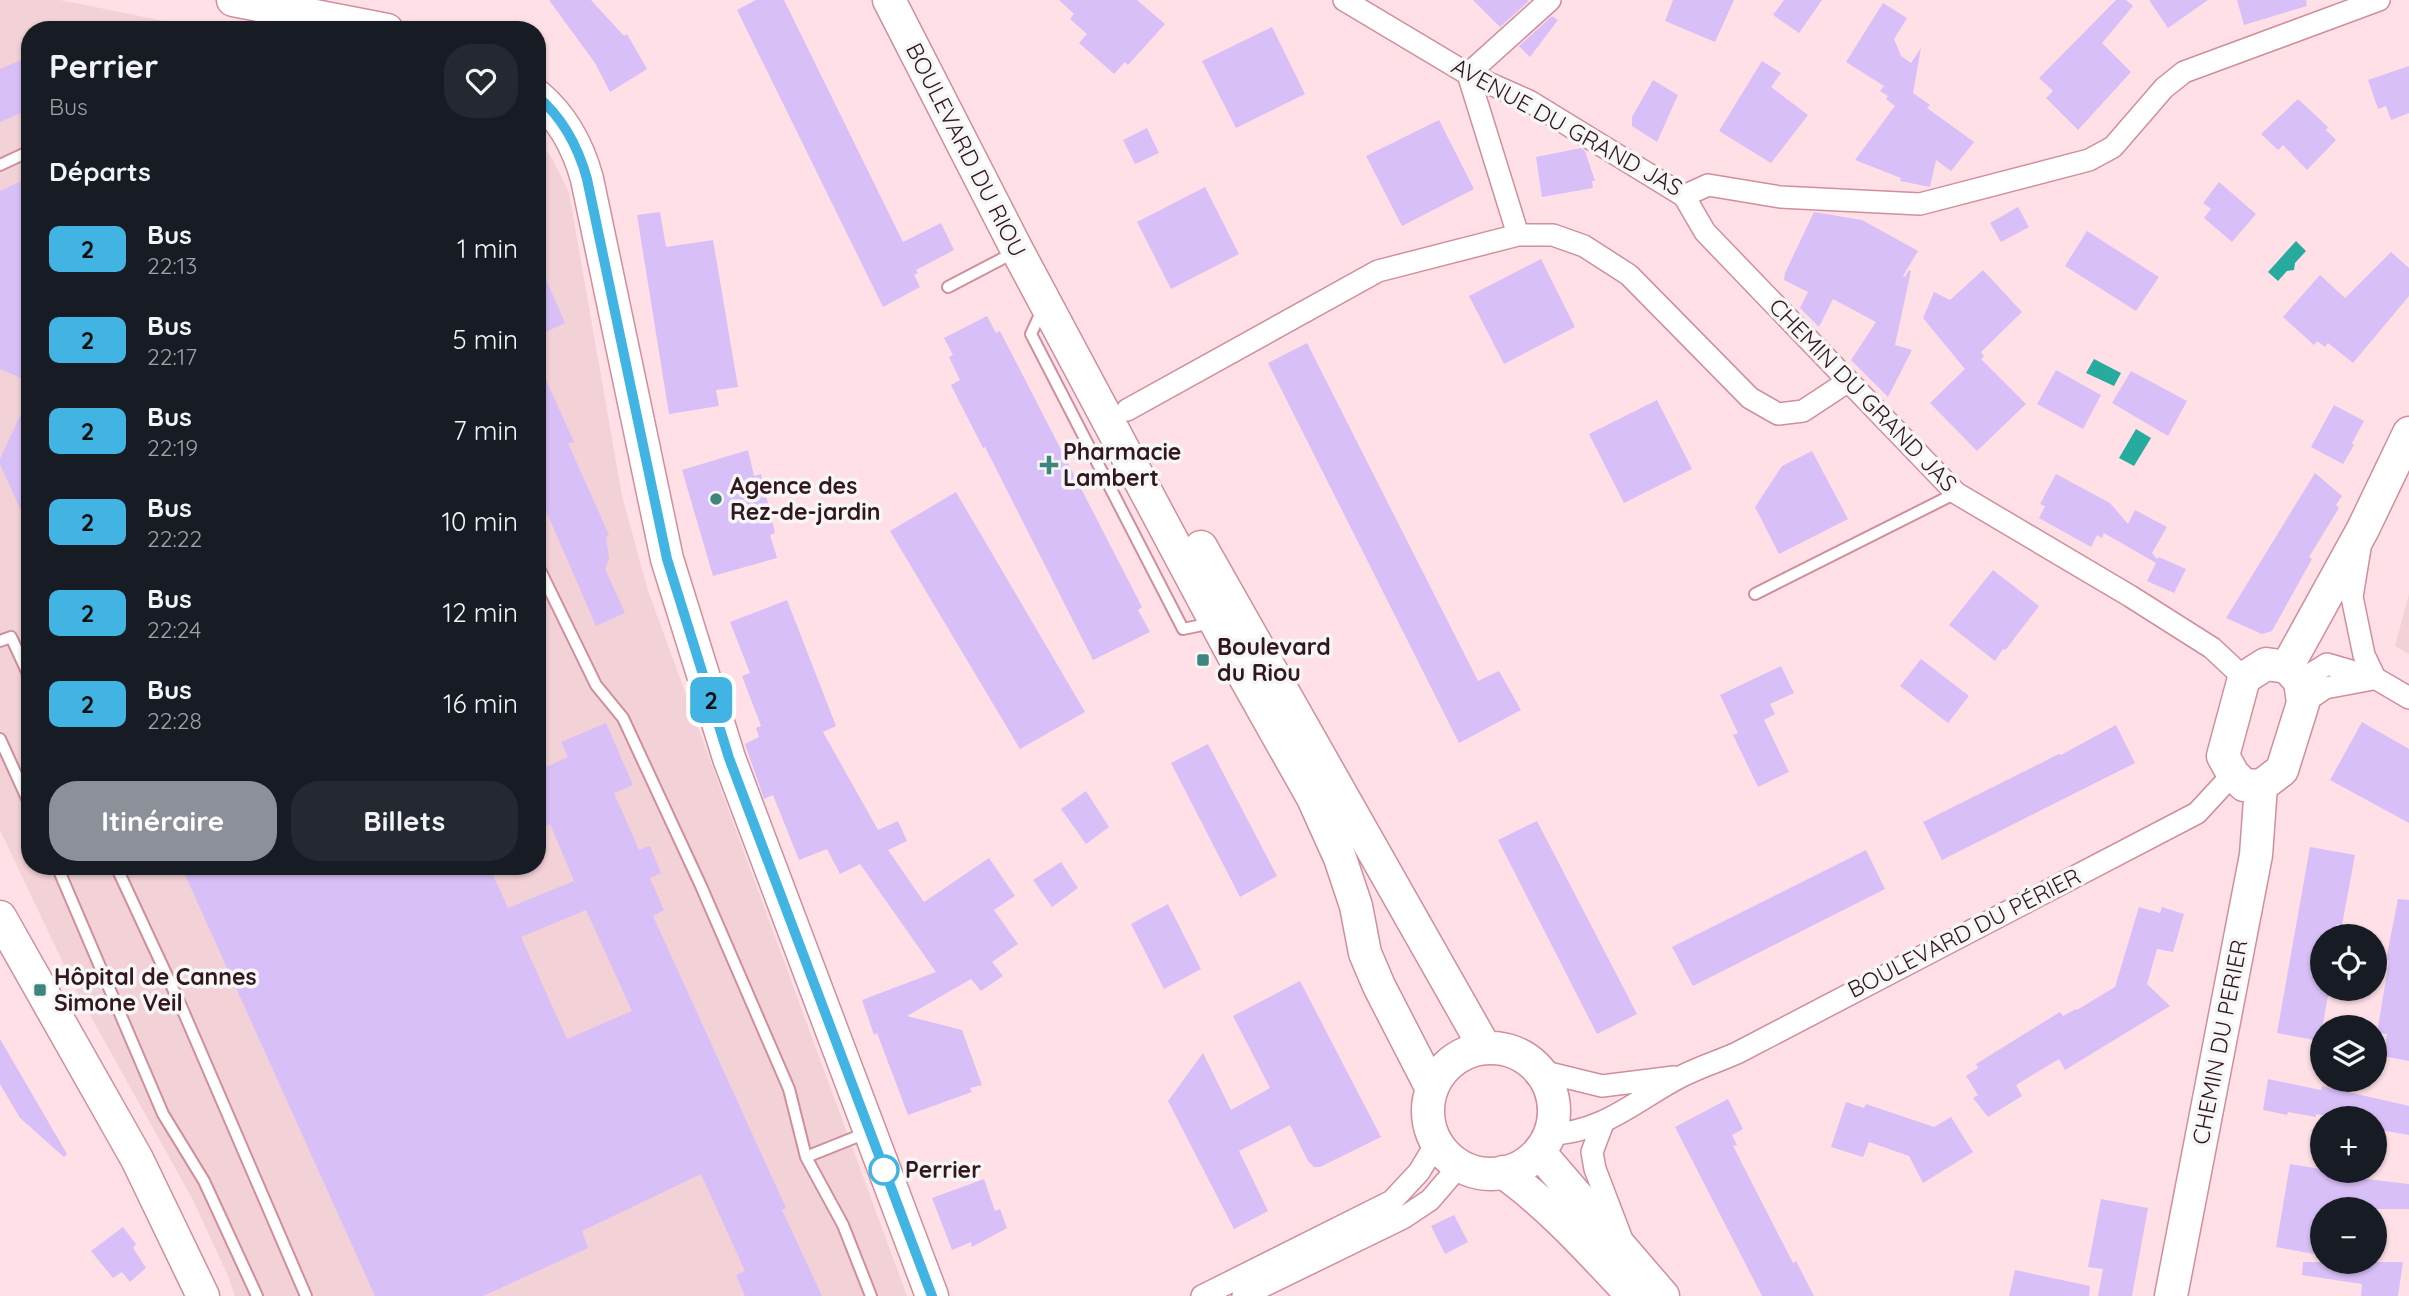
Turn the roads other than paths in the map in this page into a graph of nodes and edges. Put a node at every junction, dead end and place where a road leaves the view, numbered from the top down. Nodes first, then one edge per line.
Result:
1 (233, 0) edge
2 (889, 0) edge
3 (909, 0) edge
4 (1344, 0) edge
5 (1550, 0) edge
6 (2379, 0) edge
7 (341, 21) edge
8 (1468, 74) junction
9 (546, 103) edge
10 (21, 155) edge
11 (0, 165) edge
12 (1684, 196) junction
13 (1518, 235) junction
14 (1017, 250) junction
15 (948, 287) dead end
16 (1847, 382) junction
17 (1127, 410) junction
18 (2409, 433) edge
19 (1956, 493) junction
20 (2363, 529) junction
21 (546, 582) edge
22 (1755, 594) dead end
23 (5, 639) edge
24 (21, 664) edge
25 (2244, 678) junction
26 (2375, 678) junction
27 (2297, 684) junction
28 (2409, 698) edge
29 (0, 739) edge
30 (2247, 780) junction
31 (21, 785) edge
32 (61, 875) edge
33 (120, 875) edge
34 (0, 917) edge
35 (1485, 1048) junction
36 (1541, 1071) junction
37 (1683, 1076) junction
38 (1432, 1088) junction
39 (1603, 1123) junction
40 (869, 1132) junction
41 (1437, 1142) junction
42 (1544, 1143) junction
43 (806, 1157) junction
44 (1460, 1166) junction
45 (1503, 1172) junction
46 (1627, 1252) junction
47 (203, 1296) edge
48 (257, 1296) edge
49 (306, 1296) edge
50 (871, 1296) edge
51 (932, 1296) edge
52 (1202, 1296) edge
53 (1243, 1296) edge
54 (1633, 1296) edge
55 (1663, 1296) edge
56 (2171, 1296) edge

1 - 7 main road
2 - 14 main road, BOULEVARD DU RIOU
3 - 17 main road, BOULEVARD DU RIOU
4 - 8 street, AVENUE DU GRAND JAS
5 - 8 street
6 - 12 street, AVENUE DU GRAND JAS
8 - 12 street, AVENUE DU GRAND JAS
8 - 13 street
9 - 40 main road
10 - 11 lane
12 - 16 street, CHEMIN DU GRAND JAS
13 - 16 street
13 - 17 street
14 - 15 lane
14 - 38 main road, BOULEVARD DU RIOU
16 - 19 street, CHEMIN DU GRAND JAS
17 - 35 main road, BOULEVARD DU RIOU
18 - 20 main road
19 - 22 lane
19 - 25 street, CHEMIN DU GRAND JAS
20 - 26 street
20 - 27 main road
21 - 43 lane
23 - 24 lane
25 - 27 main road
25 - 30 main road, CHEMIN DU PERIER
26 - 27 street
26 - 28 street
27 - 30 main road
29 - 31 lane
30 - 37 street, BOULEVARD DU PÉRIER
30 - 56 main road, CHEMIN DU PERIER
32 - 48 lane
33 - 49 lane
34 - 47 main road
35 - 36 main road
35 - 38 main road
36 - 37 street
36 - 42 main road
37 - 39 street
38 - 41 main road
39 - 42 street
39 - 46 street
40 - 43 lane
40 - 51 main road
41 - 44 main road
41 - 52 street
42 - 45 main road
42 - 46 main road
43 - 50 lane
44 - 45 main road
44 - 53 street
45 - 54 main road
46 - 55 main road

